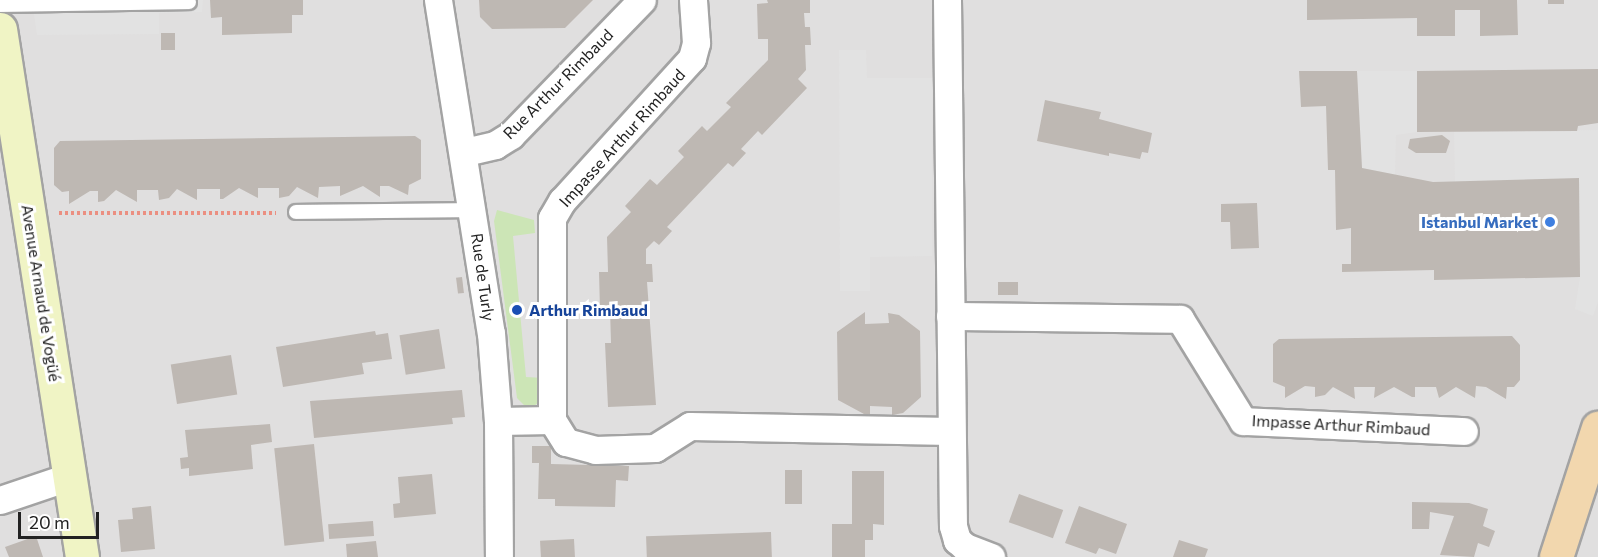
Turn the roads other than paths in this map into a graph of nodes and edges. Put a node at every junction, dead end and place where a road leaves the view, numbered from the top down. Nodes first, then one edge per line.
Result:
1 (438, 0) edge
2 (642, 0) edge
3 (693, 0) edge
4 (947, 0) edge
5 (61, 2) edge
6 (189, 3) dead end
7 (0, 5) edge
8 (0, 29) edge
9 (465, 152) junction
10 (473, 210) junction
11 (296, 213) road end
12 (950, 316) junction
13 (552, 420) junction
14 (498, 421) junction
15 (1598, 428) edge
16 (950, 431) junction
17 (1464, 431) dead end
18 (68, 477) junction
19 (0, 500) edge
20 (82, 557) edge
21 (499, 557) edge
22 (991, 557) edge
23 (1556, 557) edge

1 - 9 street, Rue de Turly
2 - 9 street, Rue Arthur Rimbaud
3 - 13 street, Impasse Arthur Rimbaud
4 - 12 street
5 - 6 lane
5 - 7 lane
8 - 18 street, Avenue Arnaud de Vogüé
9 - 10 street, Rue de Turly
10 - 11 lane
10 - 14 street, Rue de Turly
12 - 16 street
12 - 17 street, Impasse Arthur Rimbaud
13 - 14 street
13 - 16 street
14 - 21 street, Rue de Turly
15 - 23 main road
16 - 22 street
18 - 19 street
18 - 20 street, Avenue Arnaud de Vogüé

